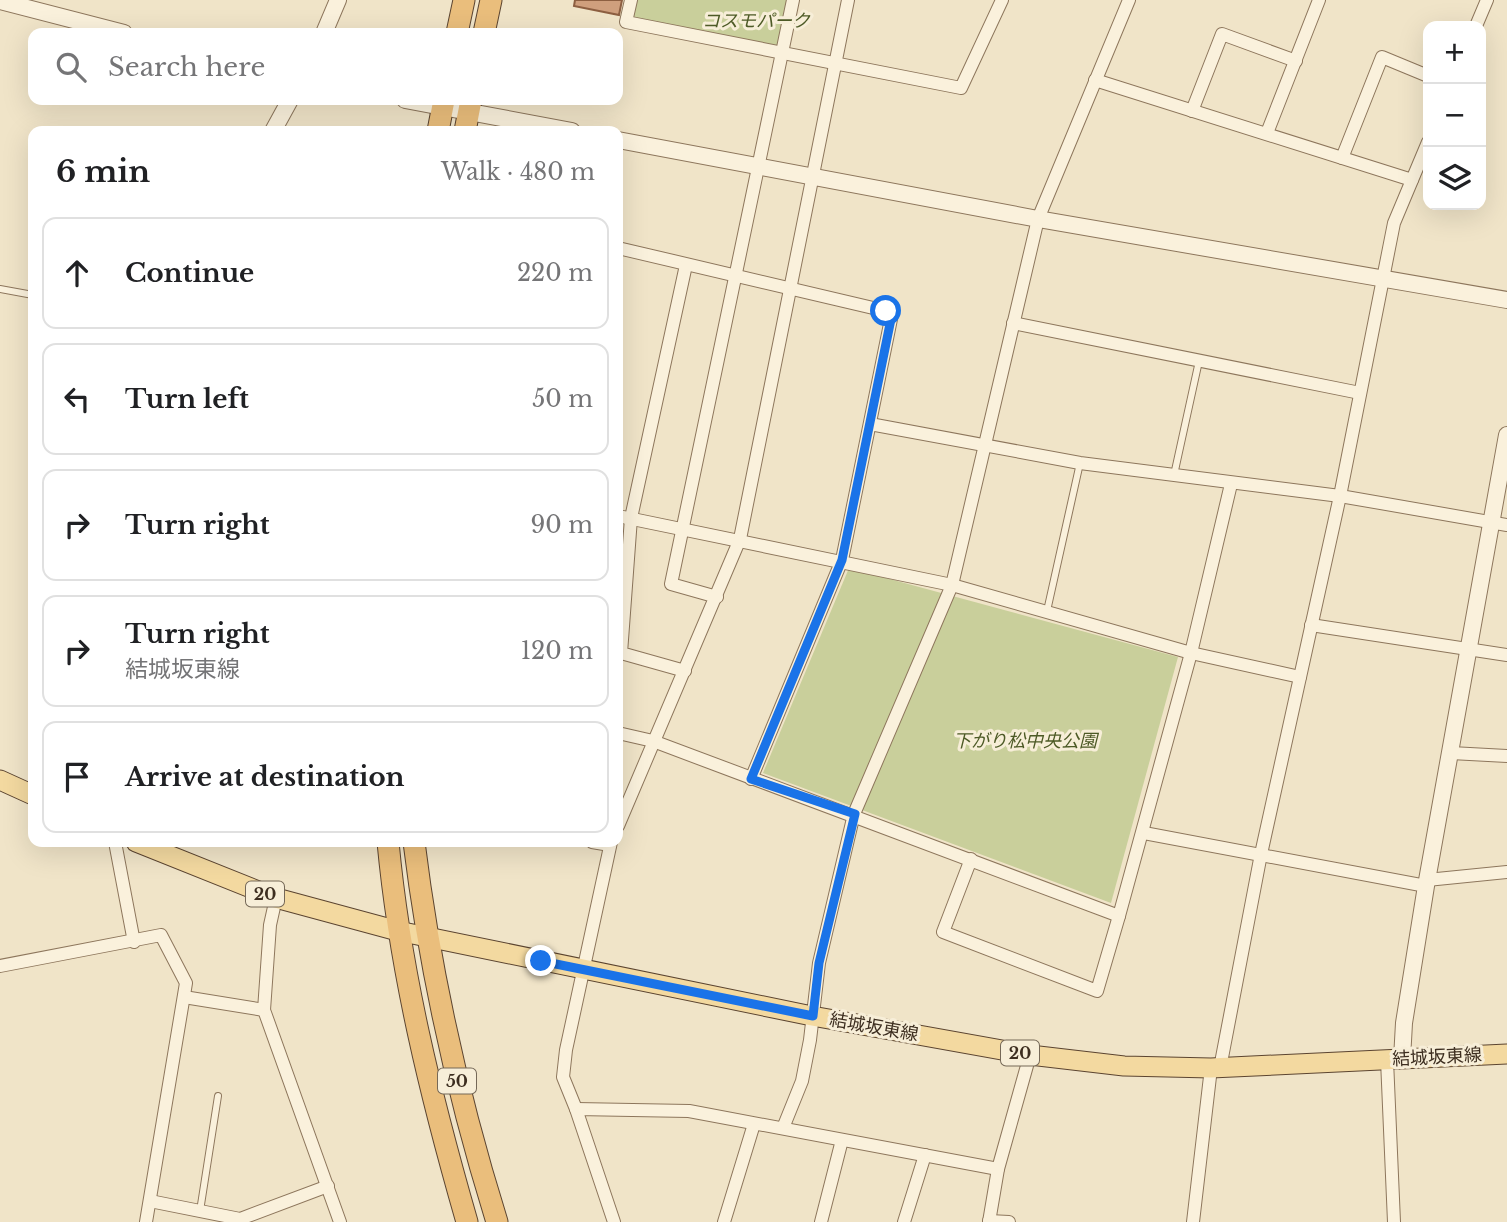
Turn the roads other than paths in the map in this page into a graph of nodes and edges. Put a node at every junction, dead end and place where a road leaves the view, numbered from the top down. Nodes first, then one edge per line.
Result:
1 (338, 0) edge
2 (464, 0) edge
3 (491, 0) edge
4 (631, 0) edge
5 (793, 0) edge
6 (848, 0) edge
7 (1002, 0) edge
8 (1129, 0) edge
9 (1319, 0) edge
10 (1487, 0) edge
11 (0, 1) edge
12 (1478, 21) edge
13 (105, 28) edge
14 (326, 28) edge
15 (458, 28) edge
16 (485, 28) edge
17 (782, 53) junction
18 (1296, 61) junction
19 (835, 64) junction
20 (1423, 74) edge
21 (1095, 80) junction
22 (287, 105) edge
23 (443, 105) edge
24 (446, 105) edge
25 (1192, 111) junction
26 (469, 114) edge
27 (276, 126) edge
28 (439, 126) edge
29 (542, 126) edge
30 (1267, 133) junction
31 (623, 140) edge
32 (1426, 147) edge
33 (1342, 158) junction
34 (761, 166) junction
35 (811, 175) junction
36 (1412, 180) junction
37 (1038, 219) junction
38 (623, 249) edge
39 (686, 265) junction
40 (735, 276) junction
41 (1382, 278) junction
42 (0, 289) edge
43 (789, 289) junction
44 (28, 294) edge
45 (1507, 300) edge
46 (1013, 323) junction
47 (1199, 361) junction
48 (1360, 393) junction
49 (870, 424) junction
50 (1507, 435) edge
51 (985, 445) junction
52 (1080, 463) junction
53 (1174, 476) junction
54 (1231, 484) junction
55 (1340, 496) junction
56 (623, 517) edge
57 (631, 518) junction
58 (1499, 524) edge
59 (684, 529) junction
60 (740, 540) junction
61 (842, 560) junction
62 (952, 585) junction
63 (717, 597) junction
64 (1047, 612) junction
65 (1311, 625) junction
66 (623, 626) edge
67 (1469, 651) junction
68 (1191, 653) junction
69 (623, 654) edge
70 (1507, 655) edge
71 (685, 671) junction
72 (1300, 677) junction
73 (623, 734) edge
74 (653, 741) junction
75 (1451, 753) junction
76 (1507, 756) edge
77 (751, 779) junction
78 (0, 780) edge
79 (28, 793) edge
80 (623, 814) edge
81 (855, 814) junction
82 (1144, 834) junction
83 (117, 847) edge
84 (148, 847) edge
85 (389, 847) edge
86 (415, 847) edge
87 (609, 847) edge
88 (1261, 855) junction
89 (971, 859) junction
90 (1507, 872) edge
91 (1426, 883) junction
92 (276, 898) junction
93 (1119, 916) junction
94 (398, 931) junction
95 (426, 937) junction
96 (134, 942) junction
97 (0, 966) edge
98 (584, 970) junction
99 (184, 997) junction
100 (264, 1010) junction
101 (813, 1016) junction
102 (1507, 1054) edge
103 (1030, 1055) junction
104 (1394, 1060) junction
105 (1215, 1068) junction
106 (218, 1096) dead end
107 (576, 1110) junction
108 (754, 1124) junction
109 (783, 1128) junction
110 (842, 1140) junction
111 (925, 1156) junction
112 (998, 1170) junction
113 (328, 1186) junction
114 (150, 1201) junction
115 (200, 1211) junction
116 (240, 1220) edge
117 (989, 1221) edge
118 (146, 1222) edge
119 (340, 1222) edge
120 (467, 1222) edge
121 (497, 1222) edge
122 (614, 1222) edge
123 (724, 1222) edge
124 (821, 1222) edge
125 (904, 1222) edge
126 (1010, 1222) edge
127 (1193, 1222) edge
128 (1394, 1222) edge

1 - 14 street
2 - 15 highway
3 - 16 highway
4 - 17 street
5 - 17 street
6 - 19 street
7 - 19 street
8 - 21 street
9 - 18 street
10 - 12 street
11 - 13 street
17 - 19 street
17 - 34 street
18 - 25 street
18 - 30 street
19 - 35 street
20 - 33 street
21 - 25 street
21 - 37 street
22 - 27 street
23 - 28 highway
24 - 26 street
25 - 30 street
26 - 29 street
30 - 33 street
31 - 34 street
32 - 36 street
33 - 36 street
34 - 35 street
34 - 40 street
35 - 37 street
35 - 43 street
36 - 41 street
37 - 41 street
37 - 46 street
38 - 39 street
39 - 40 street
39 - 57 street
40 - 43 street
40 - 59 street
41 - 45 street
41 - 48 street
42 - 44 lane
43 - 49 street
43 - 60 street
46 - 47 street
46 - 51 street
47 - 48 street
47 - 53 lane
48 - 55 street
49 - 51 street
49 - 61 street
50 - 58 street
51 - 52 street
51 - 62 street
52 - 53 street
52 - 64 lane
53 - 54 street
54 - 55 street
54 - 68 street
55 - 58 street
55 - 65 street
56 - 57 street
57 - 59 street
57 - 66 street
58 - 67 street
59 - 60 street
59 - 63 street
60 - 61 street
60 - 63 street
61 - 62 street
61 - 77 street
62 - 64 street
62 - 81 street
63 - 71 street
64 - 68 street
65 - 67 street
65 - 72 street
67 - 70 street
67 - 75 street
68 - 72 street
68 - 82 street
69 - 71 street
71 - 74 street
72 - 88 street
73 - 74 street
74 - 77 street
74 - 80 street
75 - 76 street
75 - 91 street
77 - 81 street
78 - 79 main road
81 - 89 street
81 - 101 street
82 - 88 street
82 - 93 street
83 - 96 street
84 - 92 main road, 結城坂東線 / 20
85 - 94 highway, 50
86 - 95 highway, 50
87 - 98 street
88 - 91 street
88 - 105 street
89 - 93 street
89 - 93 street
90 - 91 street
91 - 104 street
92 - 94 main road, 結城坂東線 / 20
92 - 100 street
94 - 95 main road, 結城坂東線 / 20
94 - 120 highway, 50
95 - 98 main road, 結城坂東線 / 20
95 - 121 highway, 50
96 - 97 street
96 - 99 street
98 - 101 main road, 結城坂東線 / 20
98 - 107 street
99 - 100 street
99 - 114 street
100 - 113 street
101 - 103 main road, 結城坂東線 / 20
101 - 109 street
102 - 104 main road, 結城坂東線 / 20
103 - 105 main road, 結城坂東線 / 20
103 - 112 street
104 - 105 main road, 結城坂東線 / 20
104 - 128 street
105 - 127 street
106 - 115 lane
107 - 108 street
107 - 122 street
108 - 109 street
108 - 123 street
109 - 110 street
110 - 111 street
110 - 124 street
111 - 112 street
111 - 125 street
112 - 117 street
113 - 116 street
113 - 119 street
114 - 115 street
114 - 118 street
115 - 116 street
117 - 126 street

